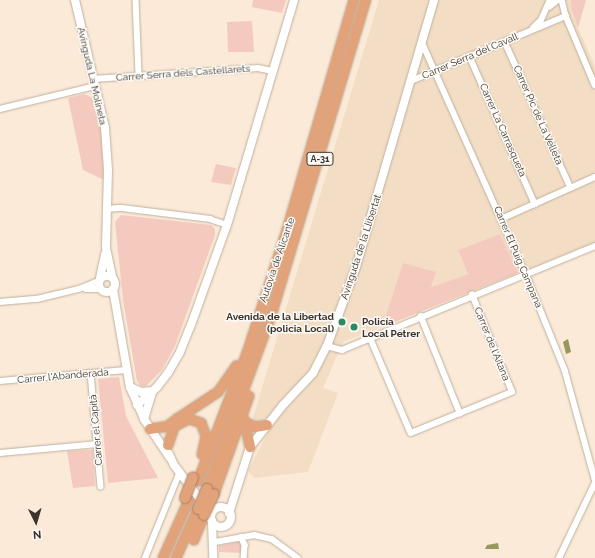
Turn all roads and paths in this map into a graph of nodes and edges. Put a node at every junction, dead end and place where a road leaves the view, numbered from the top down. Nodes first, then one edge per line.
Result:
1 (75, 0) edge
2 (136, 0) edge
3 (294, 0) edge
4 (354, 0) edge
5 (366, 0) edge
6 (434, 0) edge
7 (550, 0) edge
8 (558, 0) edge
9 (562, 0) edge
10 (546, 10) junction
11 (566, 16) junction
12 (530, 31) junction
13 (422, 42) junction
14 (505, 42) junction
15 (470, 57) junction
16 (273, 71) junction
17 (436, 71) junction
18 (139, 75) junction
19 (411, 81) junction
20 (94, 82) junction
21 (595, 85) edge
22 (0, 109) edge
23 (595, 177) edge
24 (571, 188) junction
25 (535, 204) junction
26 (106, 209) junction
27 (501, 219) junction
28 (227, 225) junction
29 (595, 246) edge
30 (106, 248) junction
31 (526, 274) junction
32 (112, 277) junction
33 (101, 285) junction
34 (113, 289) junction
35 (472, 296) junction
36 (0, 302) edge
37 (421, 316) junction
38 (117, 318) junction
39 (252, 332) junction
40 (370, 337) junction
41 (327, 346) junction
42 (258, 356) junction
43 (126, 370) junction
44 (92, 373) junction
45 (0, 381) edge
46 (130, 386) junction
47 (153, 391) junction
48 (137, 405) junction
49 (460, 413) junction
50 (244, 418) junction
51 (144, 419) junction
52 (177, 420) junction
53 (267, 425) junction
54 (150, 429) junction
55 (172, 431) junction
56 (98, 444) junction
57 (168, 445) junction
58 (250, 447) junction
59 (0, 453) edge
60 (170, 458) junction
61 (179, 474) junction
62 (196, 479) junction
63 (595, 479) edge
64 (595, 483) edge
65 (101, 487) dead end
66 (210, 491) junction
67 (235, 493) junction
68 (218, 508) junction
69 (229, 513) junction
70 (206, 514) junction
71 (225, 526) junction
72 (241, 537) junction
73 (194, 540) dead end
74 (215, 545) junction
75 (145, 558) edge
76 (163, 558) edge
77 (176, 558) edge
78 (213, 558) edge
79 (244, 558) edge
80 (298, 558) edge
81 (559, 558) edge

1 - 20 street, Avinguda La Molineta
2 - 18 street
3 - 16 street
4 - 39 highway, Autovía de Alicante / A-31
5 - 42 highway, Autovía de Alicante / A-31
6 - 13 street, Avinguda de la Llibertat
7 - 10 street, Carrer Serra del Cavall
8 - 10 street, Carrer Serra del Cavall
9 - 11 street
10 - 12 street, Carrer Serra del Cavall
11 - 12 street, Carrer Serra del Cavall
11 - 21 street
12 - 14 street, Carrer Serra del Cavall
13 - 17 street, Carrer El Puig Campana
13 - 19 street, Avinguda de la Llibertat
14 - 15 street, Carrer Serra del Cavall
14 - 24 street, Carrer Pic de La Velleta
15 - 17 street, Carrer Serra del Cavall
15 - 25 street, Carrer La Carrasqueta
16 - 18 street, Carrer Serra dels Castellarets
16 - 28 street
17 - 19 street, Carrer Serra del Cavall
17 - 27 street, Carrer El Puig Campana
18 - 20 street, Carrer Serra dels Castellarets
19 - 41 street, Avinguda de la Llibertat
20 - 22 street, Carrer Serra dels Castellarets
20 - 26 street, Avinguda La Molineta
23 - 24 street
24 - 25 street
25 - 27 street
26 - 28 street
26 - 30 street, Avinguda La Molineta
27 - 31 street, Carrer El Puig Campana
28 - 47 street
29 - 31 street
30 - 32 street, Avinguda La Molineta
30 - 33 street, Avinguda La Molineta
31 - 35 street
31 - 63 street, Carrer El Puig Campana
32 - 33 street
32 - 34 street, Avinguda La Molineta
33 - 34 street
33 - 36 street
33 - 38 street
34 - 38 street
35 - 37 street
35 - 49 street, Carrer de l'Aitana
37 - 40 street
37 - 49 street
38 - 43 street
39 - 52 highway
39 - 62 highway, Autovía de Alicante / A-31
40 - 41 street
40 - 49 street
41 - 53 street, Avinguda de la Llibertat
42 - 50 highway
42 - 66 highway, Autovía de Alicante / A-31
43 - 44 street, Carrer l'Abanderada
43 - 46 street
44 - 45 street, Carrer l'Abanderada
44 - 56 street, Carrer el Capità
46 - 47 street
46 - 48 street
47 - 48 street
47 - 51 street
48 - 51 street
50 - 53 highway
50 - 58 highway
50 - 66 highway
51 - 54 street
52 - 54 highway
52 - 55 highway
53 - 58 street, Avinguda de la Llibertat
54 - 57 street
54 - 60 street
55 - 57 highway
55 - 62 highway
56 - 59 street
56 - 65 street, Carrer el Capità
57 - 60 street
58 - 67 street, Avinguda de la Llibertat
60 - 61 street
61 - 70 street
61 - 75 street
62 - 76 highway, Autovía de Alicante / A-31
64 - 81 street
66 - 70 highway, Autovía de Alicante / A-31, bridge
67 - 68 street, Avinguda de la Llibertat
67 - 69 street, Avinguda de la Llibertat
68 - 69 street
68 - 70 street
68 - 70 street
69 - 71 street, Avinguda de la Llibertat
70 - 71 street
70 - 73 highway
70 - 74 street
70 - 77 highway, Autovía de Alicante / A-31
71 - 74 street, Avinguda de la Llibertat
72 - 74 street
72 - 79 street
72 - 80 street
74 - 78 street

